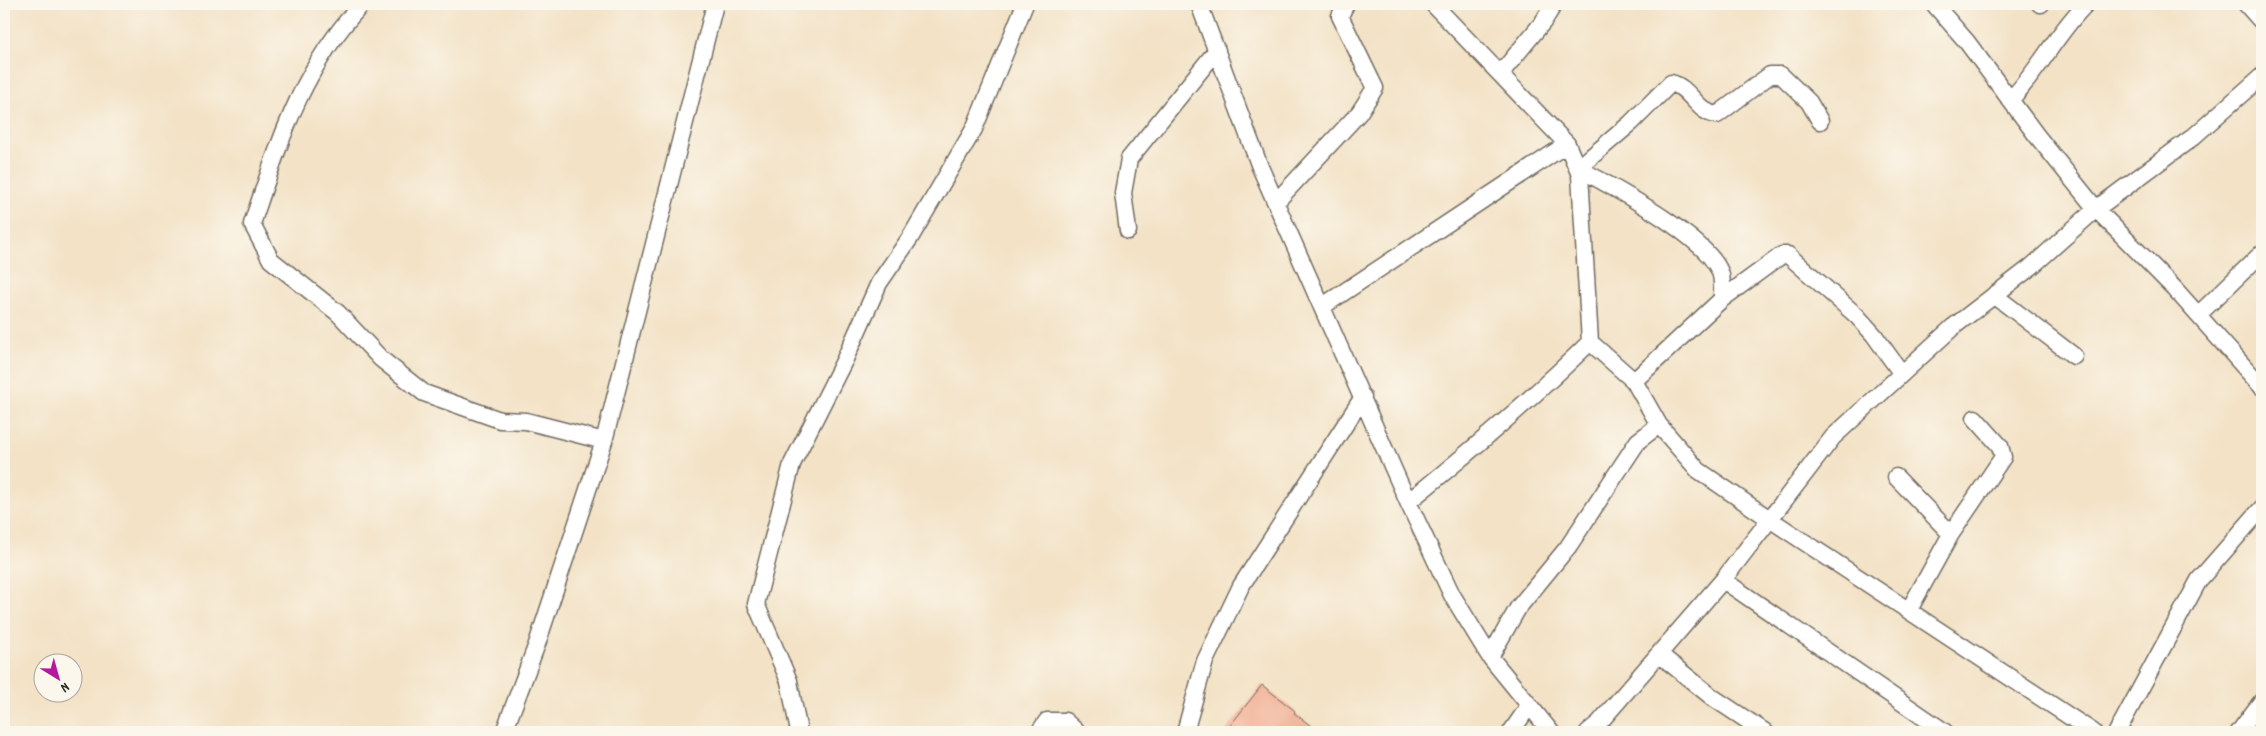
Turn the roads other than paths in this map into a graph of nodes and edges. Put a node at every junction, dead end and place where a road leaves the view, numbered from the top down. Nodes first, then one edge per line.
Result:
1 (362, 4) edge
2 (715, 4) edge
3 (1024, 4) edge
4 (1199, 4) edge
5 (1346, 4) edge
6 (1433, 4) edge
7 (1554, 4) edge
8 (1934, 4) edge
9 (2086, 4) edge
10 (2246, 4) edge
11 (2262, 22) edge
12 (1217, 50) junction
13 (1501, 73) junction
14 (2262, 76) edge
15 (2010, 100) junction
16 (1820, 121) dead end
17 (1567, 144) junction
18 (1578, 168) junction
19 (1276, 202) junction
20 (2096, 209) junction
21 (1128, 231) dead end
22 (2262, 253) edge
23 (1994, 295) junction
24 (1722, 299) junction
25 (1323, 306) junction
26 (2198, 315) junction
27 (1590, 342) junction
28 (2074, 356) dead end
29 (1902, 374) junction
30 (1634, 381) junction
31 (2262, 387) edge
32 (1363, 397) junction
33 (1975, 418) dead end
34 (1659, 425) junction
35 (604, 441) junction
36 (1896, 478) dead end
37 (1408, 502) junction
38 (2262, 508) edge
39 (1771, 520) junction
40 (1950, 534) junction
41 (1723, 580) junction
42 (1909, 610) junction
43 (1659, 654) junction
44 (1490, 658) junction
45 (2262, 701) edge
46 (1529, 706) junction
47 (2242, 731) edge
48 (504, 732) edge
49 (799, 732) edge
50 (1039, 732) edge
51 (1078, 732) edge
52 (1185, 732) edge
53 (1512, 732) edge
54 (1551, 732) edge
55 (1588, 732) edge
56 (1766, 732) edge
57 (1944, 732) edge
58 (2093, 732) edge
59 (2118, 732) edge

1 - 35 street
2 - 35 street
3 - 49 street
4 - 12 street
5 - 19 street
6 - 13 street
7 - 13 street
8 - 15 street
9 - 15 street
10 - 11 street
12 - 19 street
12 - 21 street
13 - 17 street
14 - 20 street
15 - 20 street
16 - 18 street
17 - 18 street
17 - 25 street
18 - 24 street
18 - 27 street
19 - 25 street
20 - 23 street
20 - 26 street
22 - 26 street
23 - 28 street
23 - 29 street
24 - 29 street
24 - 30 street
25 - 32 street
26 - 31 street
27 - 30 street
27 - 37 street
29 - 39 street
30 - 34 street
32 - 37 street
32 - 52 street
33 - 40 street
34 - 39 street
34 - 44 street
35 - 48 street
36 - 40 street
37 - 44 street
38 - 59 street
39 - 41 street
39 - 42 street
40 - 42 street
41 - 43 street
41 - 57 street
42 - 58 street
43 - 55 street
43 - 56 street
44 - 46 street
45 - 47 street
46 - 53 street
46 - 54 street
50 - 51 street

